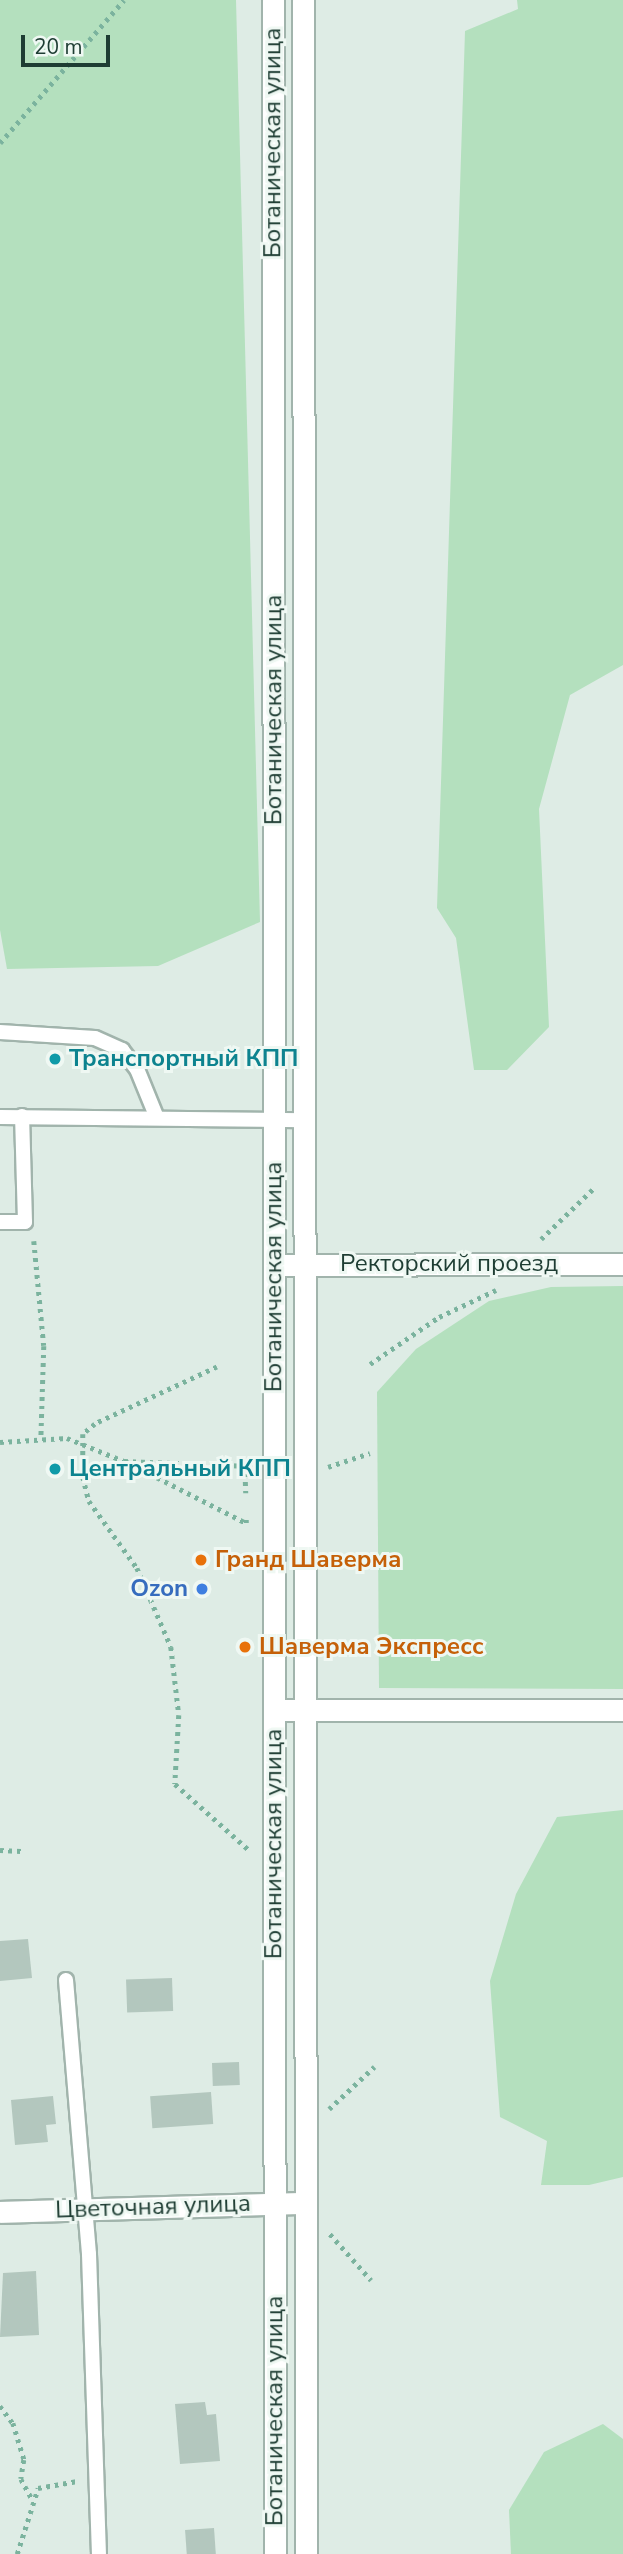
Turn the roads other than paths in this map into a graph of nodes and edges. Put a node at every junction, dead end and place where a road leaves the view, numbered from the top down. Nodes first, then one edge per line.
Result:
1 (273, 0) edge
2 (303, 0) edge
3 (0, 1031) edge
4 (22, 1116) junction
5 (0, 1117) edge
6 (157, 1118) junction
7 (274, 1120) junction
8 (306, 1120) junction
9 (0, 1222) edge
10 (306, 1264) junction
11 (623, 1264) edge
12 (274, 1265) junction
13 (274, 1710) junction
14 (623, 1710) edge
15 (306, 1711) junction
16 (66, 1980) dead end
17 (275, 2203) junction
18 (306, 2203) junction
19 (86, 2210) junction
20 (0, 2212) edge
21 (99, 2554) edge
22 (275, 2554) edge
23 (306, 2554) edge

1 - 7 street, Ботаническая улица
2 - 8 street, Ботаническая улица
3 - 6 lane
4 - 5 lane
4 - 6 lane
4 - 9 lane
6 - 7 lane
7 - 8 lane
7 - 12 street, Ботаническая улица
8 - 10 street, Ботаническая улица
10 - 11 street, Ректорский проезд
10 - 12 street, Ректорский проезд
10 - 15 street, Ботаническая улица
12 - 13 street, Ботаническая улица
13 - 15 street
13 - 17 street, Ботаническая улица
14 - 15 street
15 - 18 street, Ботаническая улица
16 - 19 lane
17 - 18 street, Цветочная улица
17 - 19 street, Цветочная улица
17 - 22 street, Ботаническая улица
18 - 23 street, Ботаническая улица
19 - 20 street, Цветочная улица
19 - 21 lane

